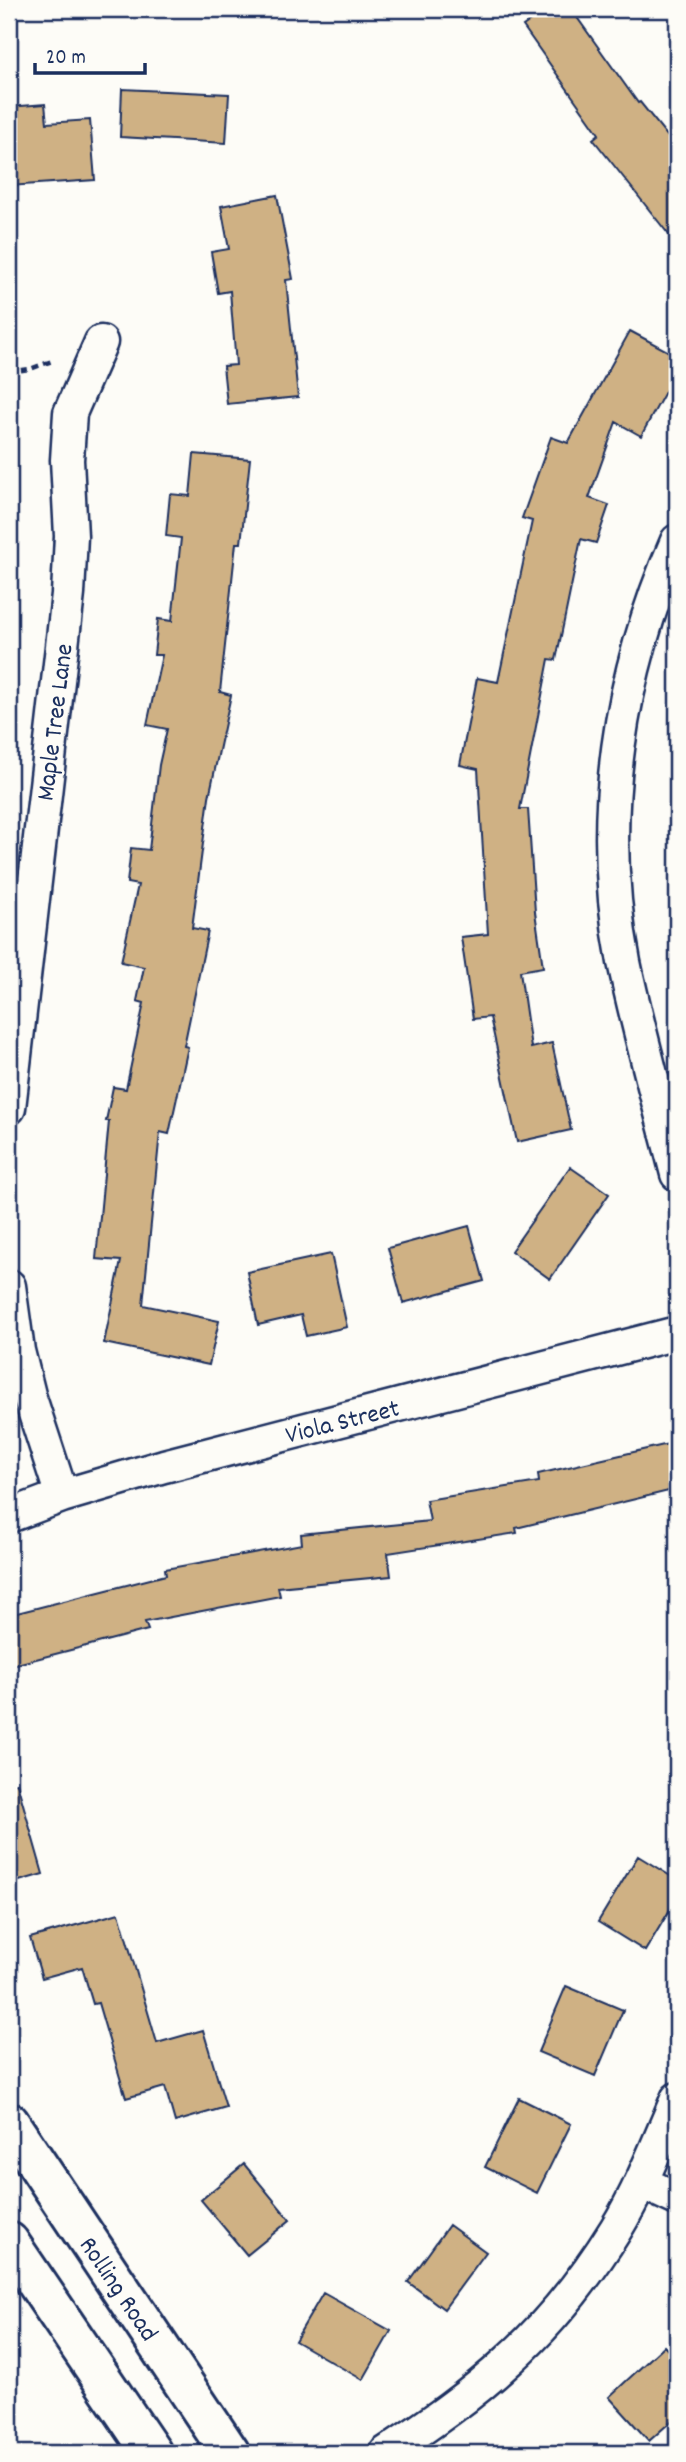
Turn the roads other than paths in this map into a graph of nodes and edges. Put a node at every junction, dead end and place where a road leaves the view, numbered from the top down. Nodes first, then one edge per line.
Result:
1 (101, 342) dead end
2 (677, 541) edge
3 (9, 1108) edge
4 (677, 1174) edge
5 (9, 1286) edge
6 (677, 1333) edge
7 (62, 1496) junction
8 (9, 1516) edge
9 (677, 2099) edge
10 (9, 2122) edge
11 (641, 2182) junction
12 (677, 2199) edge
13 (9, 2242) edge
14 (152, 2453) edge
15 (230, 2453) edge
16 (386, 2453) edge

1 - 3 street, Maple Tree Lane
2 - 4 street
5 - 7 street
6 - 7 street, Viola Street
7 - 8 street, Viola Street
9 - 11 street
10 - 15 main road, Rolling Road
11 - 12 street
11 - 16 street
13 - 14 main road

